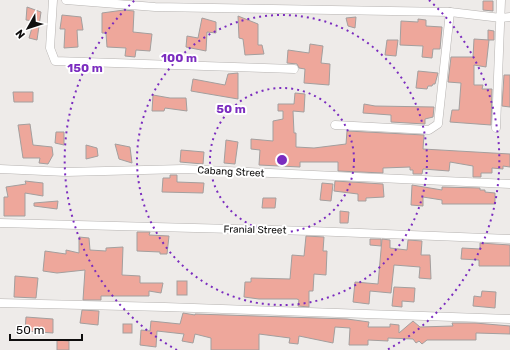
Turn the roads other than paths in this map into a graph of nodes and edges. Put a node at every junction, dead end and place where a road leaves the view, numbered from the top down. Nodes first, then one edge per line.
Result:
1 (54, 0) edge
2 (66, 0) edge
3 (501, 0) edge
4 (450, 12) junction
5 (510, 17) edge
6 (501, 18) junction
7 (294, 69) dead end
8 (335, 125) dead end
9 (496, 128) dead end
10 (0, 169) edge
11 (510, 184) edge
12 (0, 223) edge
13 (510, 239) edge
14 (0, 303) edge
15 (510, 319) edge

1 - 7 street
2 - 4 street
3 - 6 street
4 - 6 street
4 - 8 street
5 - 6 street
6 - 9 street
10 - 11 street, Cabang Street
12 - 13 street, Franial Street
14 - 15 street

